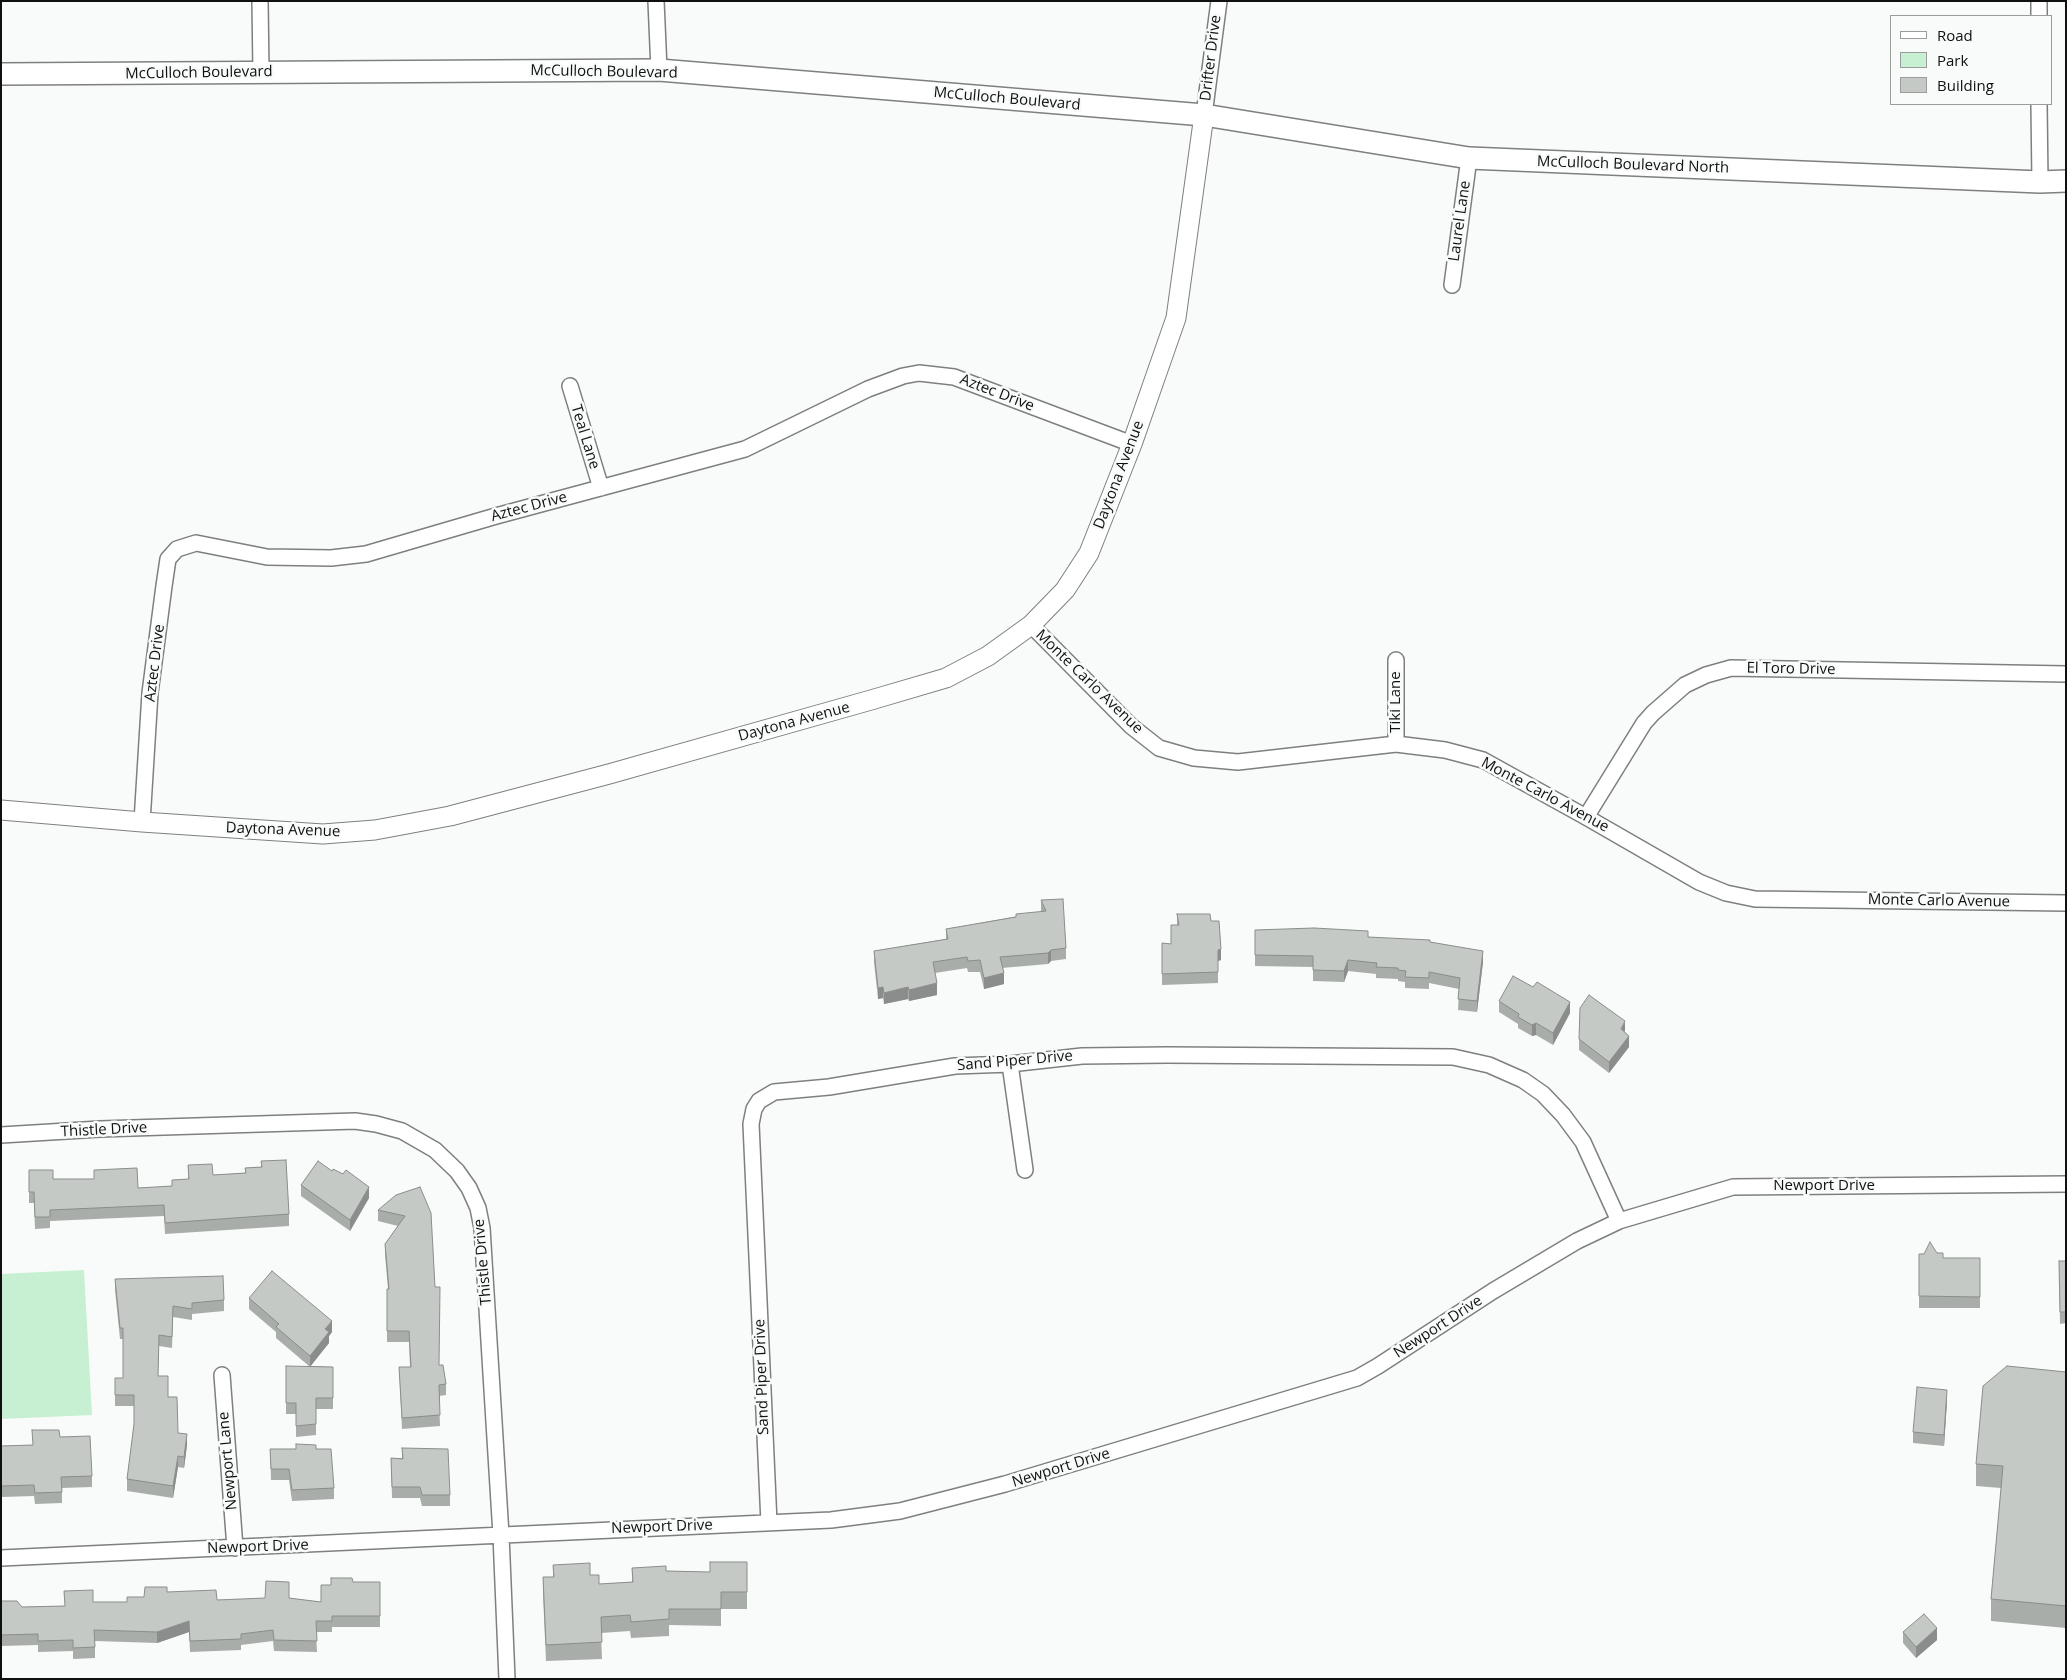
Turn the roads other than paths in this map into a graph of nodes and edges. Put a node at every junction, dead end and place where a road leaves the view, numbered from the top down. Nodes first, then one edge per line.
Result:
1 (260, 1) edge
2 (656, 1) edge
3 (1219, 1) edge
4 (2039, 1) edge
5 (2039, 15) edge
6 (659, 70) junction
7 (261, 72) junction
8 (1, 74) edge
9 (2040, 105) edge
10 (1204, 115) junction
11 (1469, 158) junction
12 (2066, 181) edge
13 (2040, 182) junction
14 (1452, 285) dead end
15 (570, 386) dead end
16 (1132, 444) junction
17 (601, 488) junction
18 (1031, 625) junction
19 (1396, 660) dead end
20 (2066, 674) edge
21 (1396, 744) junction
22 (1, 810) edge
23 (1586, 817) junction
24 (142, 822) junction
25 (2066, 903) edge
26 (1010, 1064) junction
27 (1, 1135) edge
28 (1025, 1170) dead end
29 (2066, 1184) edge
30 (1619, 1221) junction
31 (222, 1375) dead end
32 (769, 1522) junction
33 (501, 1535) junction
34 (235, 1548) junction
35 (1, 1558) edge
36 (507, 1679) edge

1 - 7 street
2 - 6 street
3 - 10 street, Drifter Drive
4 - 5 street
6 - 7 main road, McCulloch Boulevard
6 - 10 main road, McCulloch Boulevard
7 - 8 main road, McCulloch Boulevard
9 - 13 street
10 - 11 main road, McCulloch Boulevard North
10 - 16 street, Daytona Avenue
11 - 13 main road, McCulloch Boulevard North
11 - 14 street, Laurel Lane
12 - 13 main road, McCulloch Boulevard North
15 - 17 street, Teal Lane
16 - 17 street, Aztec Drive
16 - 18 street, Daytona Avenue
17 - 24 street, Aztec Drive
18 - 21 street, Monte Carlo Avenue
18 - 24 street, Daytona Avenue
19 - 21 street, Tiki Lane
20 - 23 street, El Toro Drive
21 - 23 street, Monte Carlo Avenue
22 - 24 street, Daytona Avenue
23 - 25 street, Monte Carlo Avenue
26 - 28 street
26 - 30 street, Sand Piper Drive
26 - 32 street, Sand Piper Drive
27 - 33 street, Thistle Drive
29 - 30 street, Newport Drive
30 - 32 street, Newport Drive
31 - 34 street, Newport Lane
32 - 33 street, Newport Drive
33 - 34 street, Newport Drive
33 - 36 street, Thistle Drive
34 - 35 street, Newport Drive

